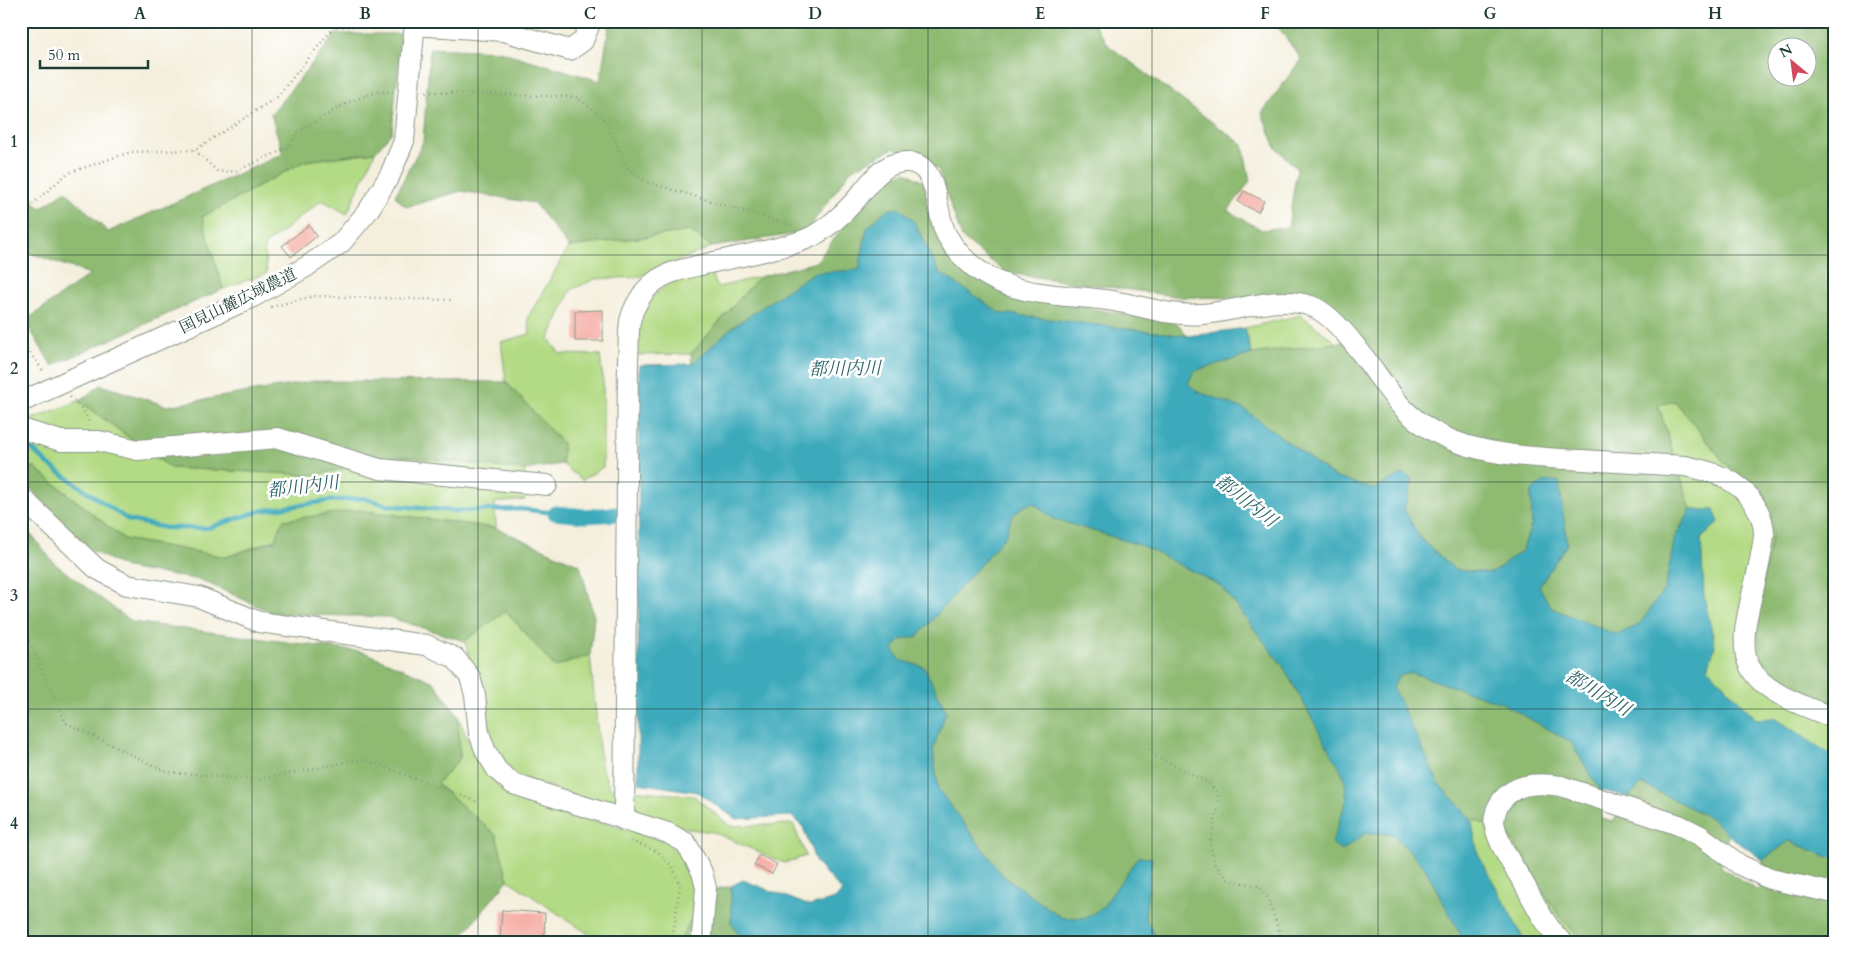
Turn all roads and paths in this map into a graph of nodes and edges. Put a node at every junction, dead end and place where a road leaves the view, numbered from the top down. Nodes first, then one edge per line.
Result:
1 (324, 21) edge
2 (591, 21) edge
3 (414, 23) edge
4 (334, 27) junction
5 (408, 92) junction
6 (195, 150) junction
7 (21, 214) edge
8 (811, 237) junction
9 (253, 296) junction
10 (452, 300) dead end
11 (21, 402) edge
12 (23, 431) edge
13 (547, 485) dead end
14 (21, 497) edge
15 (21, 623) edge
16 (1834, 718) edge
17 (1149, 749) dead end
18 (478, 802) dead end
19 (624, 820) junction
20 (631, 841) dead end
21 (1834, 893) edge
22 (672, 943) edge
23 (703, 943) edge
24 (1282, 943) edge
25 (1564, 943) edge

1 - 4 path
2 - 3 street
3 - 4 path
3 - 5 street, 国見山麓広域農道
4 - 6 path
5 - 6 path
5 - 8 path
5 - 9 street, 国見山麓広域農道
6 - 7 path
8 - 16 street
8 - 19 street
9 - 10 path
9 - 11 street, 国見山麓広域農道, bridge
12 - 13 street
14 - 19 street
15 - 18 path
17 - 24 path
19 - 23 street
20 - 22 path
21 - 25 street

